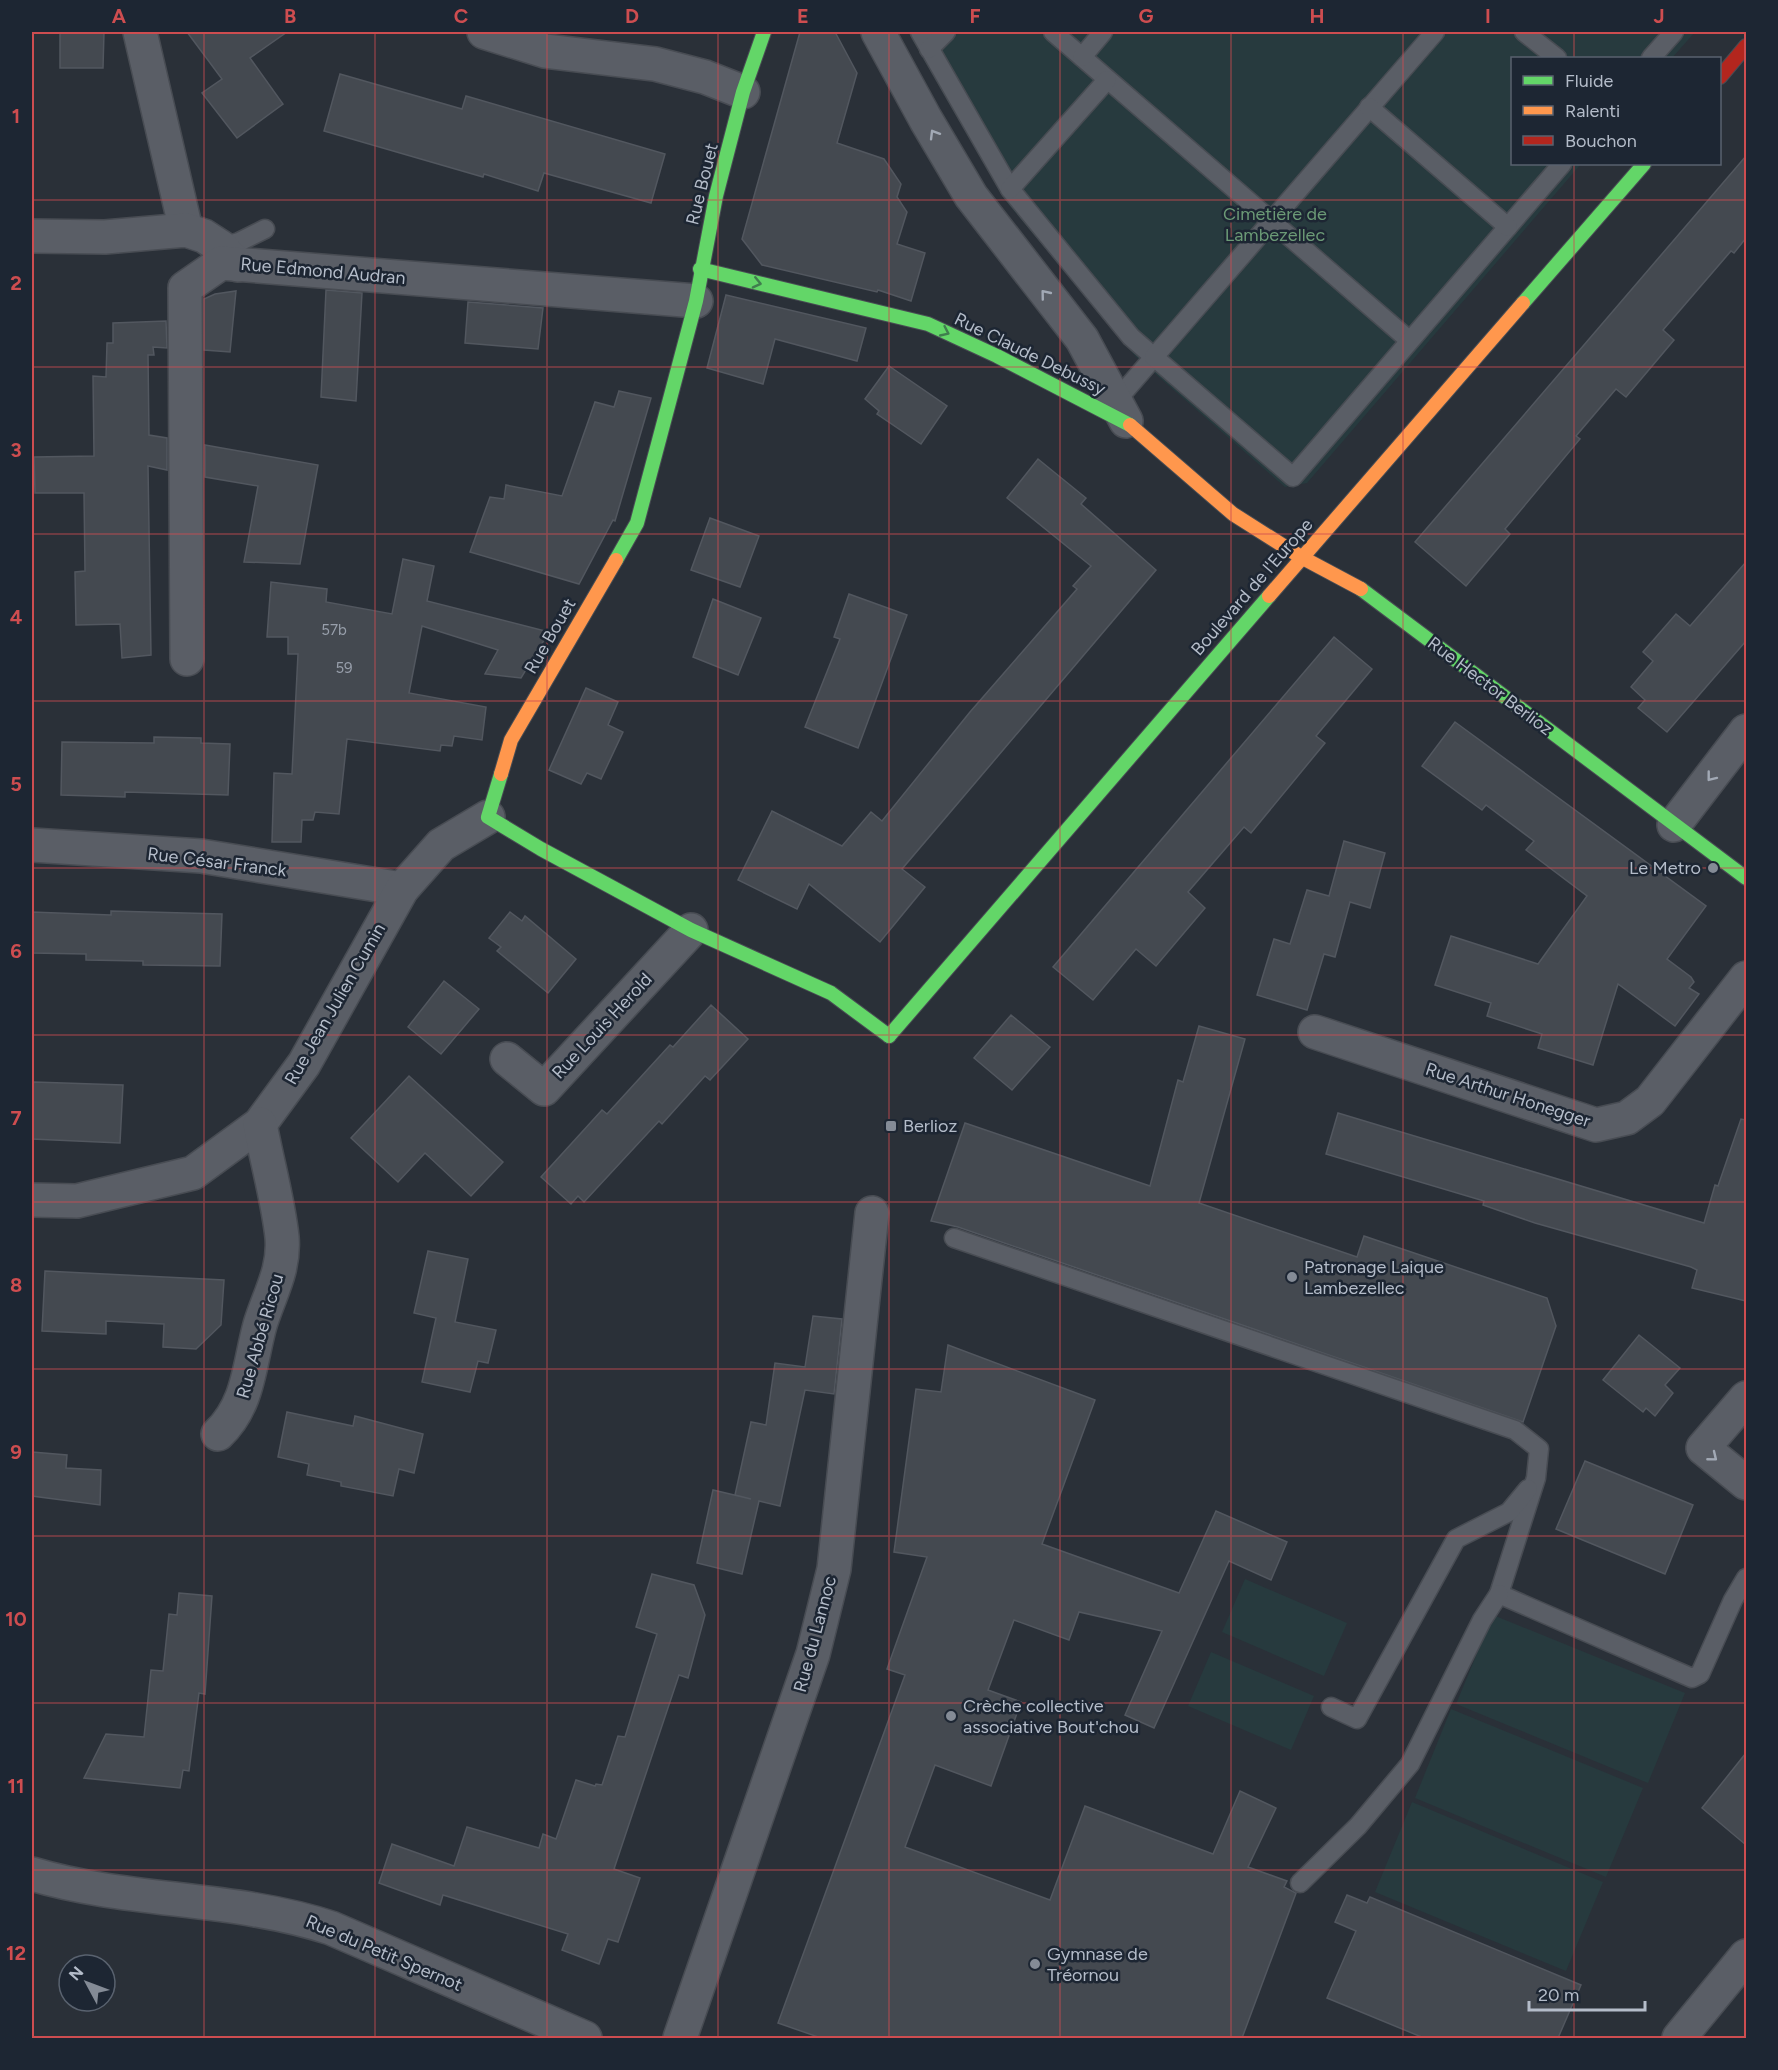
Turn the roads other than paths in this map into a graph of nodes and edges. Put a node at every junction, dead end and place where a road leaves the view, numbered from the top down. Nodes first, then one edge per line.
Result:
1 (141, 32) edge
2 (484, 32) edge
3 (764, 32) edge
4 (878, 32) edge
5 (920, 32) edge
6 (946, 32) edge
7 (1053, 32) edge
8 (1103, 32) edge
9 (1435, 32) edge
10 (1524, 32) edge
11 (1674, 32) edge
12 (1746, 46) edge
13 (929, 49) junction
14 (1082, 57) junction
15 (1556, 57) edge
16 (1653, 57) edge
17 (1721, 75) edge
18 (1107, 80) junction
19 (744, 92) junction
20 (1369, 106) junction
21 (1561, 165) edge
22 (1643, 165) edge
23 (1010, 189) junction
24 (1271, 222) junction
25 (1508, 227) junction
26 (265, 229) dead end
27 (186, 230) junction
28 (32, 236) edge
29 (230, 256) junction
30 (700, 269) junction
31 (696, 302) junction
32 (1409, 340) junction
33 (1154, 357) junction
34 (1120, 411) junction
35 (1301, 557) junction
36 (187, 659) dead end
37 (1746, 730) edge
38 (488, 817) junction
39 (1674, 825) junction
40 (32, 845) edge
41 (1746, 878) edge
42 (402, 889) junction
43 (691, 930) junction
44 (1746, 978) edge
45 (1316, 1032) dead end
46 (507, 1059) dead end
47 (260, 1125) junction
48 (32, 1200) edge
49 (872, 1213) dead end
50 (954, 1238) dead end
51 (1746, 1398) edge
52 (218, 1434) dead end
53 (1536, 1478) junction
54 (1746, 1484) edge
55 (1746, 1578) edge
56 (1499, 1594) junction
57 (1331, 1707) dead end
58 (32, 1874) edge
59 (1300, 1882) dead end
60 (1746, 1956) edge
61 (585, 2038) edge
62 (680, 2038) edge
63 (1679, 2038) edge

1 - 27 street
2 - 19 street
3 - 19 street, Rue Bouet
34 -> 4 street
5 - 13 lane
6 - 13 lane
7 - 14 lane
8 - 14 lane
9 - 20 lane
10 - 15 lane
11 - 16 lane
12 - 17 street
13 - 23 lane
14 - 18 lane
18 - 23 lane
18 - 24 lane
19 - 30 street, Rue Bouet
20 - 24 lane
20 - 25 lane
21 - 25 lane
22 - 35 street, Boulevard de l'Europe
23 - 33 lane
24 - 32 lane
24 - 33 lane
25 - 32 lane
26 - 29 lane
27 - 28 street
27 - 29 street
29 - 31 street, Rue Edmond Audran
29 - 36 street, Rue Edmond Audran
30 - 31 street, Rue Bouet
30 -> 34 street, Rue Claude Debussy
31 - 38 street, Rue Bouet
32 - 33 lane
33 - 34 lane
34 - 35 street, Rue Claude Debussy
35 - 39 street, Rue Hector Berlioz
35 - 43 street, Boulevard de l'Europe
37 -> 39 street
38 - 42 street, Rue Jean Julien Cumin
38 - 43 street
39 - 41 street, Rue Hector Berlioz
40 - 42 street, Rue César Franck
42 - 47 street, Rue Jean Julien Cumin
43 - 46 street, Rue Louis Herold
44 - 45 street, Rue Arthur Honegger
47 - 48 street, Rue Jean Julien Cumin
47 - 52 street, Rue Abbé Ricou
49 - 62 street, Rue du Lannoc
50 - 53 lane
51 -> 54 street
53 - 56 lane
53 - 57 lane
55 - 56 lane
56 - 59 lane
58 - 61 street, Rue du Petit Spernot
60 - 63 street

